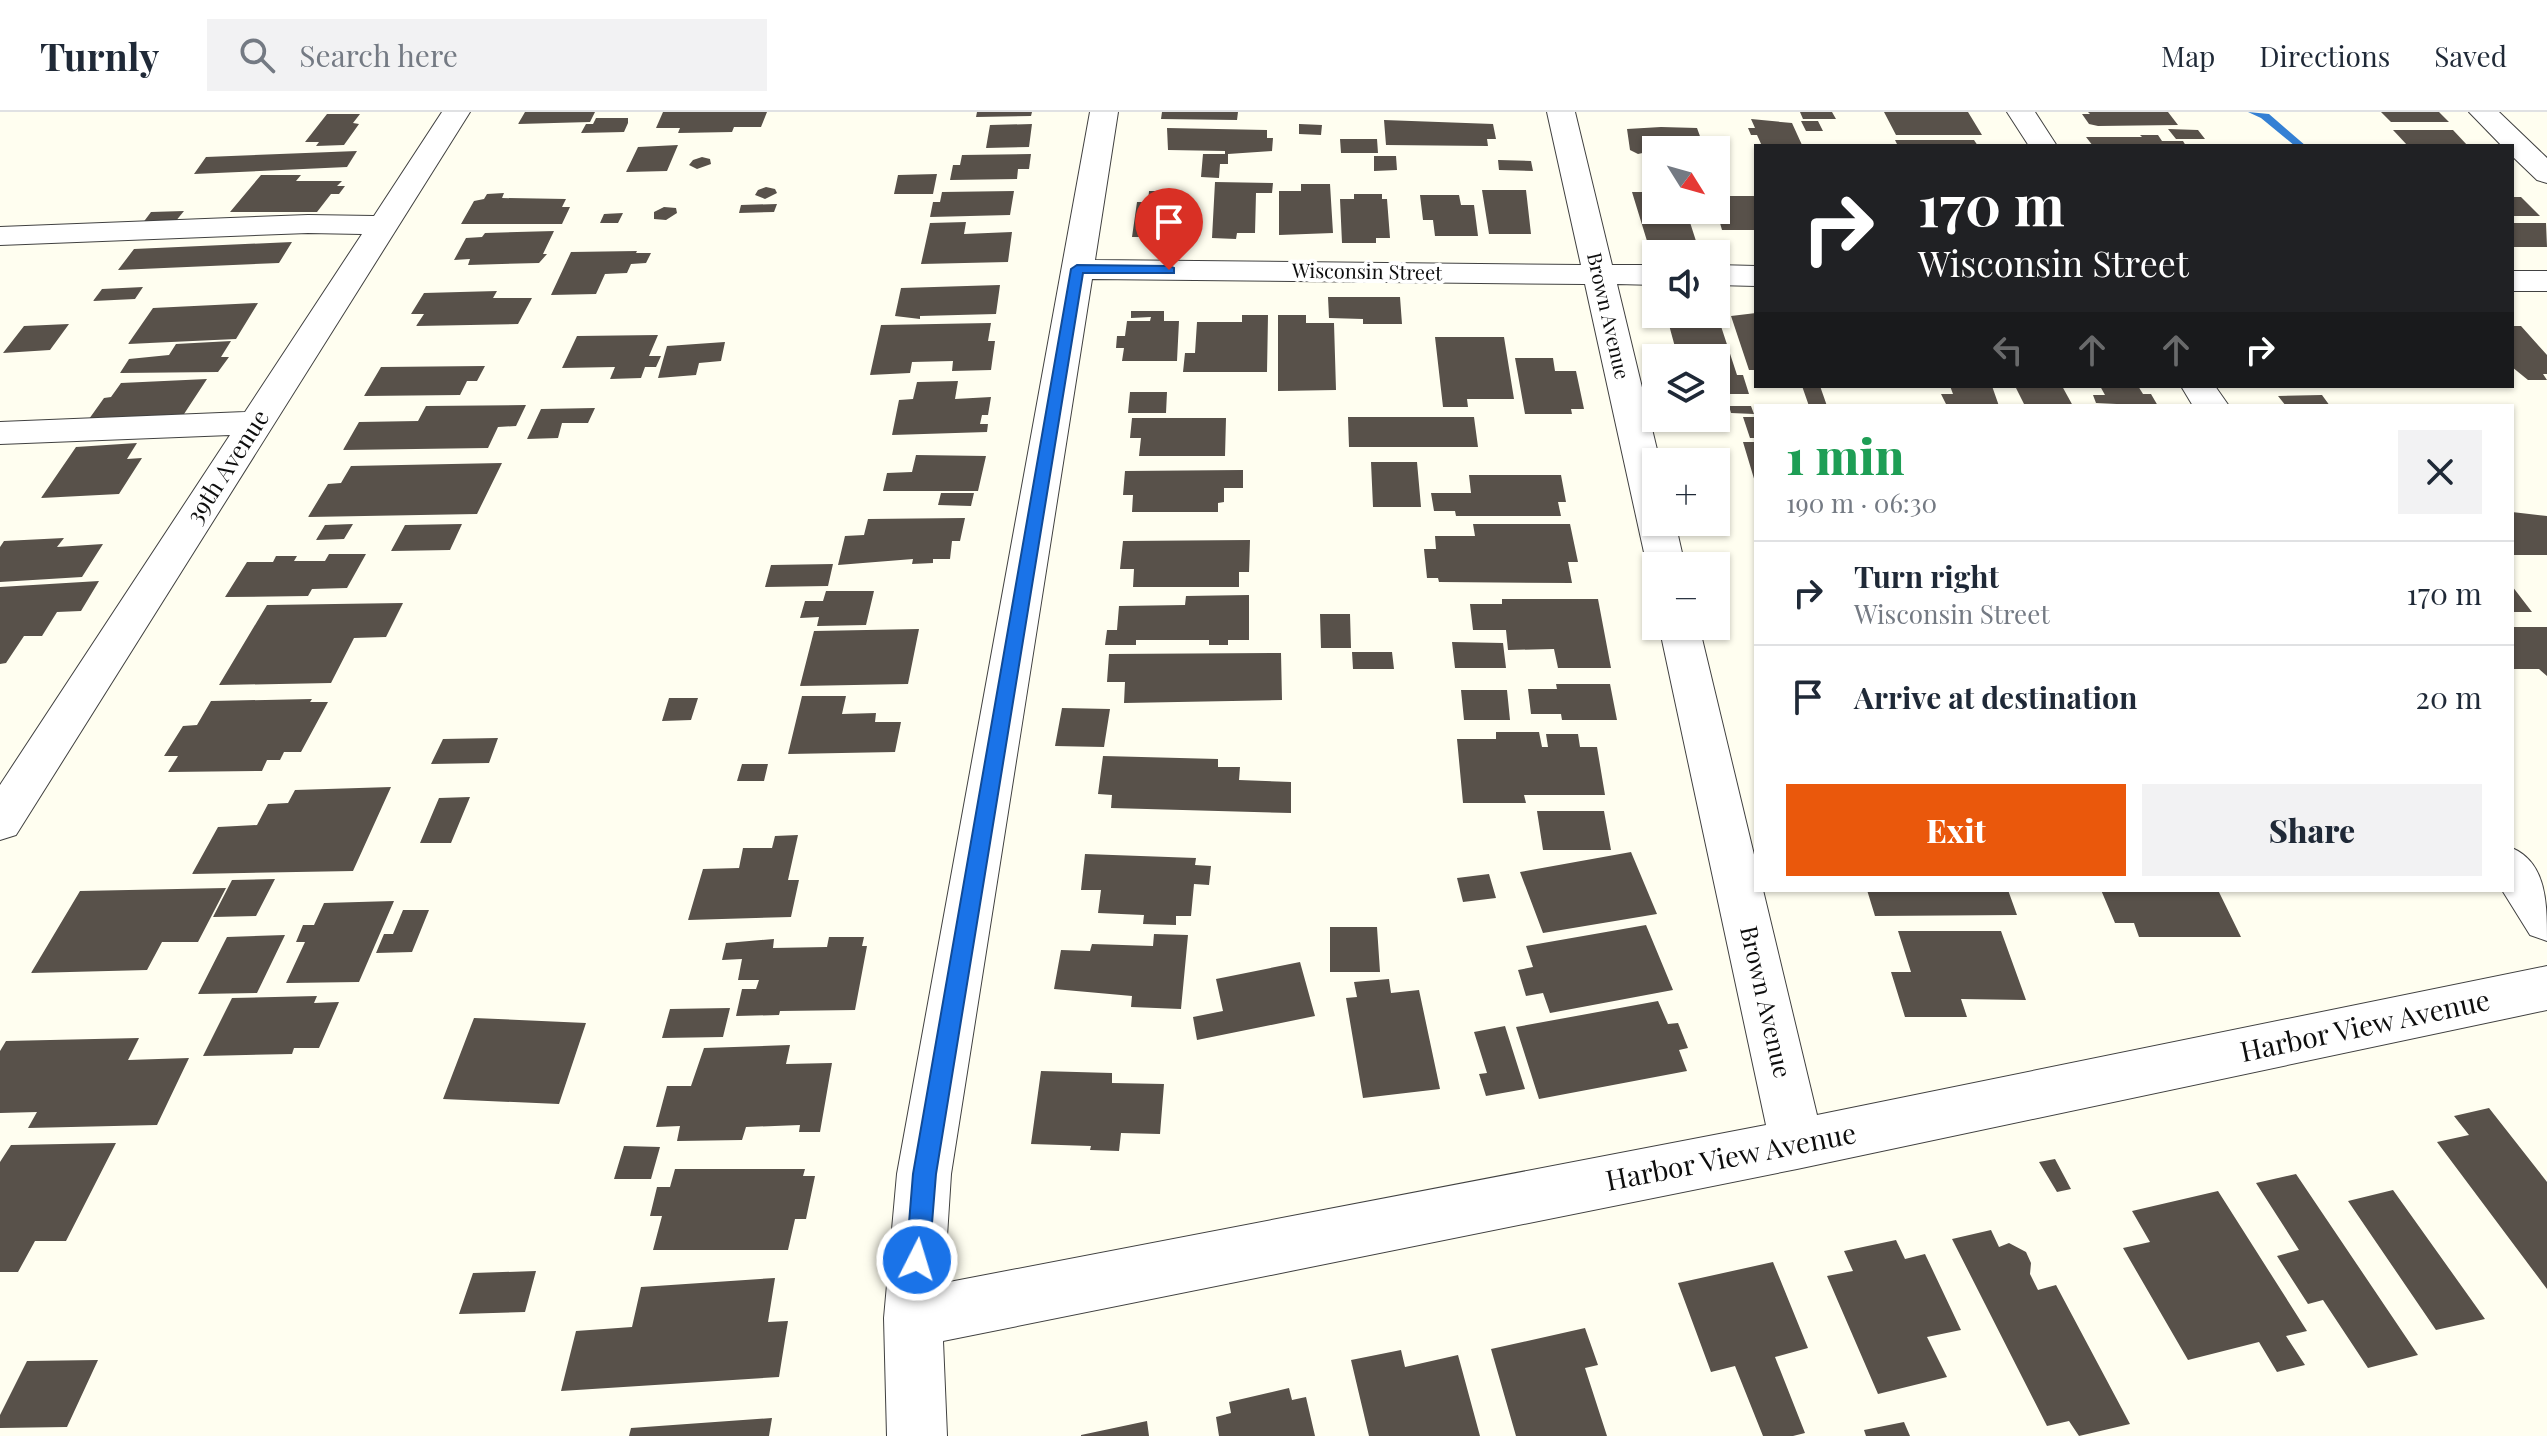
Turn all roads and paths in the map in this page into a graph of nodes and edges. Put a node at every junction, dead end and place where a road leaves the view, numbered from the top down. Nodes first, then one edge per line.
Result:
1 (456, 112) edge
2 (1104, 112) edge
3 (1561, 112) edge
4 (2021, 112) edge
5 (2483, 112) edge
6 (2042, 144) edge
7 (2547, 174) edge
8 (383, 225) junction
9 (0, 236) edge
10 (1077, 269) junction
11 (1599, 275) junction
12 (1642, 275) edge
13 (1730, 275) edge
14 (1754, 276) edge
15 (2514, 281) edge
16 (2547, 281) edge
17 (257, 423) junction
18 (0, 433) edge
19 (1663, 552) edge
20 (1682, 640) edge
21 (0, 822) edge
22 (2514, 870) edge
23 (2547, 921) edge
24 (2547, 988) edge
25 (1797, 1144) junction
26 (913, 1318) junction
27 (917, 1436) edge

1 - 8 street, 39th Avenue
2 - 10 street
3 - 11 street, Brown Avenue
4 - 6 street
5 - 7 street
8 - 9 street
8 - 17 street, 39th Avenue
10 - 11 street, Wisconsin Street
10 - 26 street
11 - 12 street, Wisconsin Street
11 - 19 street, Brown Avenue
13 - 14 street
15 - 16 street
17 - 18 street
17 - 21 street, 39th Avenue
20 - 25 street, Brown Avenue
22 - 23 street
24 - 25 street, Harbor View Avenue
25 - 26 street, Harbor View Avenue
26 - 27 street

